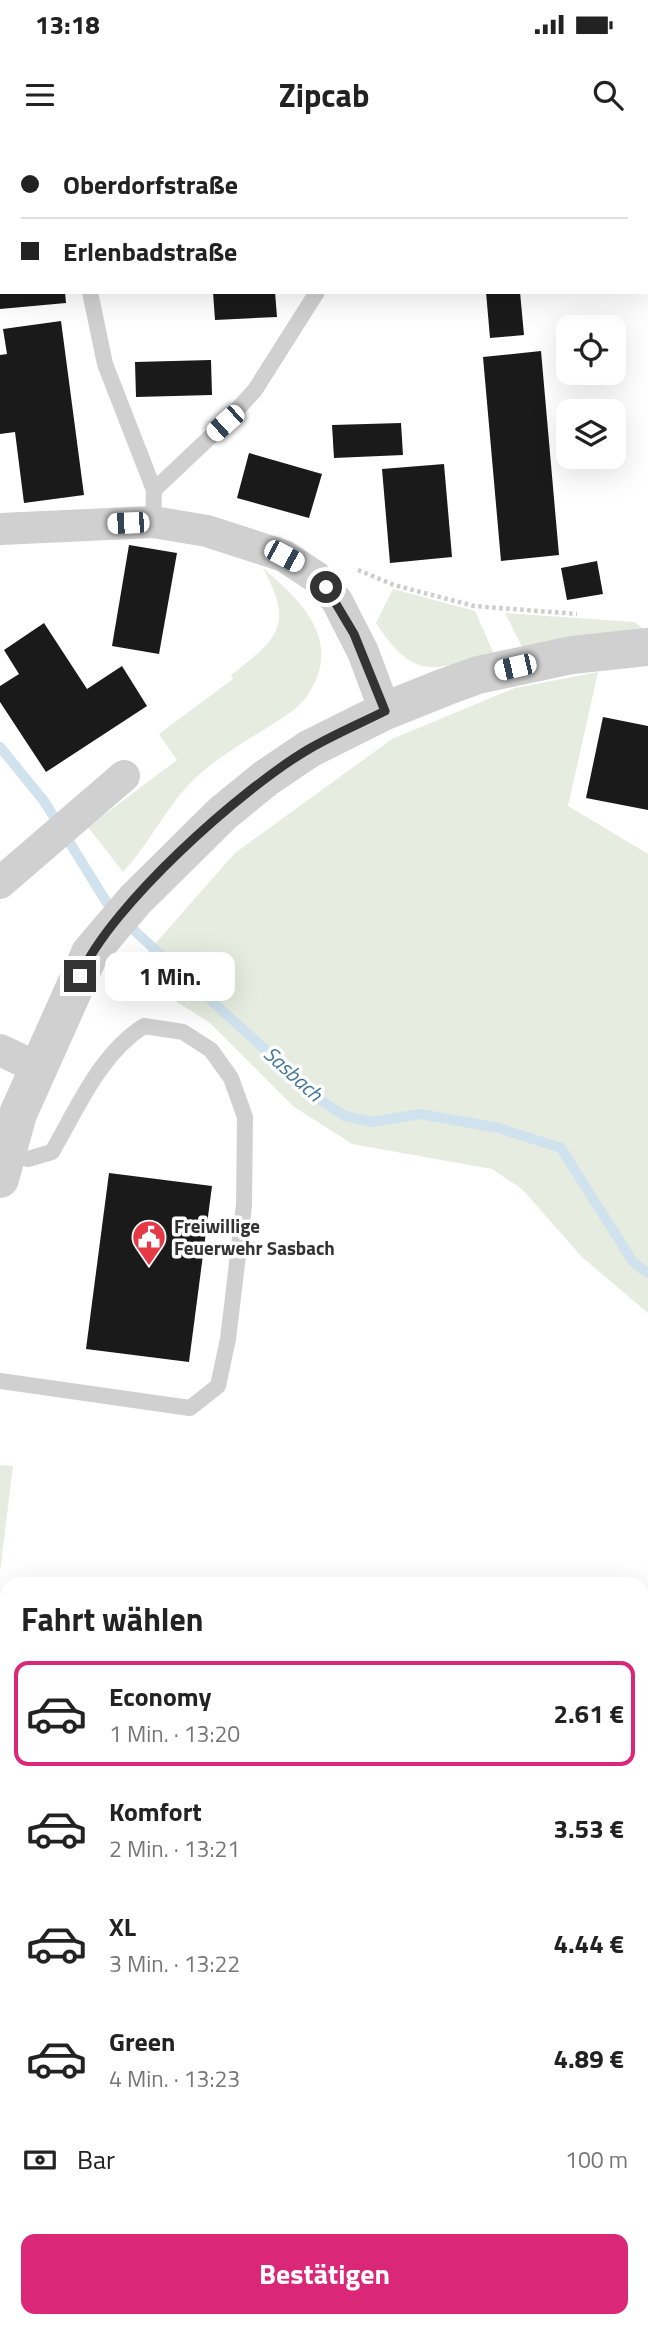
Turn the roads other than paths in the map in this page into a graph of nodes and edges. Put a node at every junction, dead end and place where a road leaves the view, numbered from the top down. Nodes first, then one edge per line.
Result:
1 (90, 294) edge
2 (316, 294) edge
3 (154, 490) junction
4 (153, 522) junction
5 (0, 529) edge
6 (648, 647) edge
7 (385, 711) junction
8 (124, 776) dead end
9 (0, 883) edge
10 (0, 1050) edge
11 (40, 1069) junction
12 (3, 1166) edge
13 (0, 1381) edge

1 - 3 lane
2 - 3 lane
3 - 4 lane
4 - 5 street
4 - 7 street
6 - 7 street
7 - 11 street
8 - 9 street
10 - 11 street
11 - 12 street
12 - 13 lane

